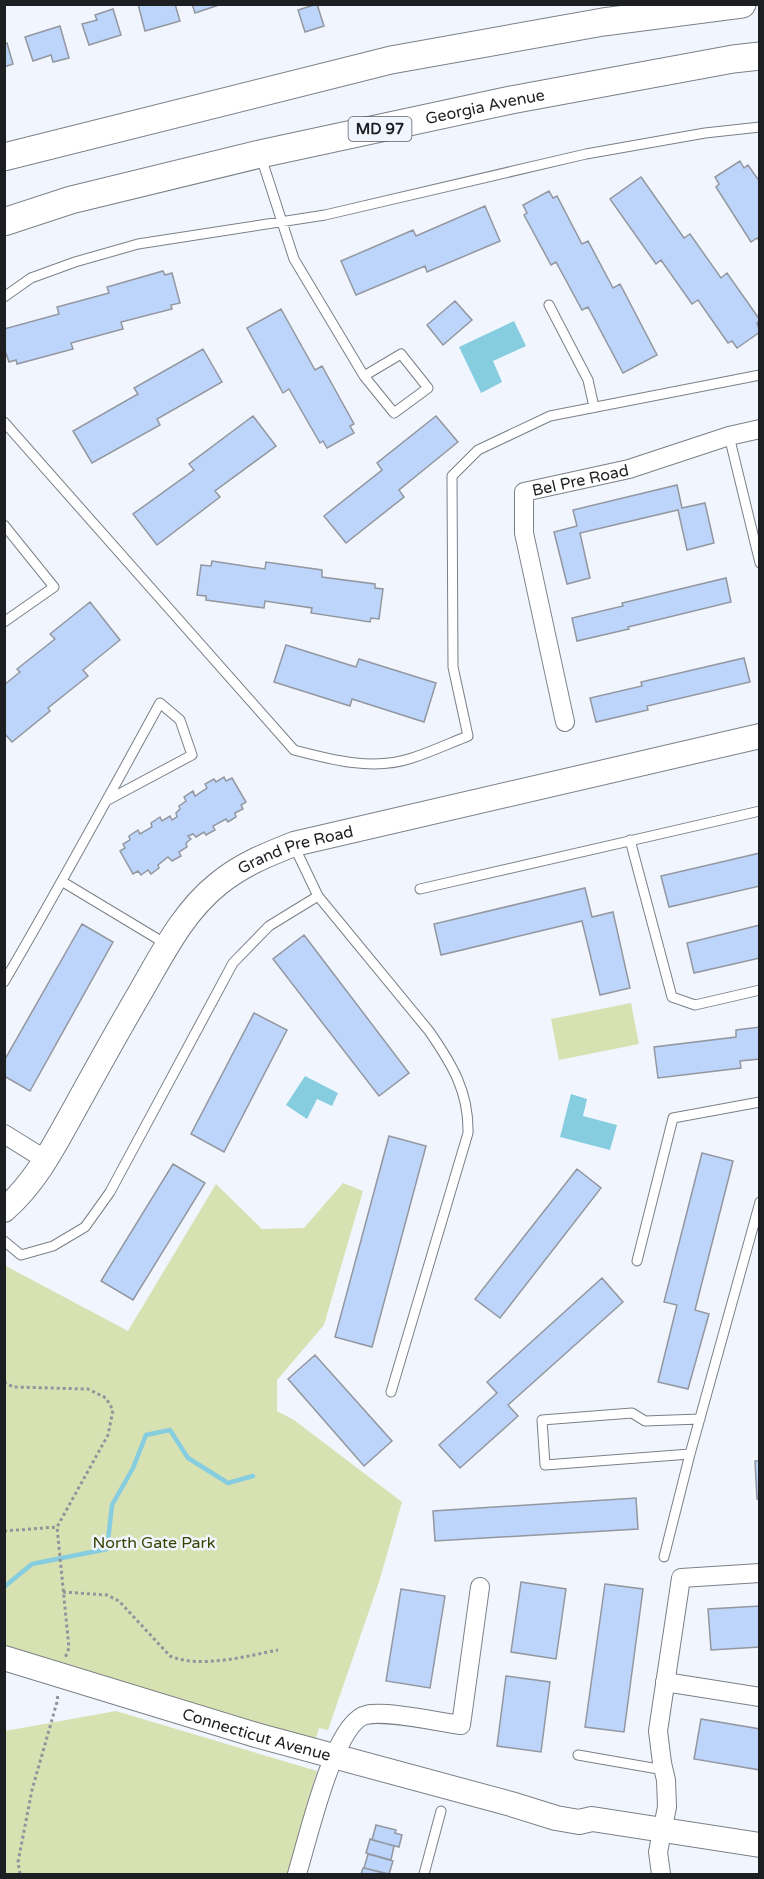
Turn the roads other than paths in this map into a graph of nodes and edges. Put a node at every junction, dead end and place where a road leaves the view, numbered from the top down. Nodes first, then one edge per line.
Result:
1 (730, 6) edge
2 (754, 57) edge
3 (759, 127) edge
4 (260, 154) junction
5 (4, 157) edge
6 (4, 222) edge
7 (284, 223) junction
8 (4, 297) edge
9 (549, 305) dead end
10 (759, 375) edge
11 (364, 376) junction
12 (594, 407) junction
13 (4, 422) edge
14 (759, 429) edge
15 (729, 436) junction
16 (4, 525) edge
17 (759, 563) edge
18 (4, 622) edge
19 (565, 722) dead end
20 (759, 736) edge
21 (106, 801) junction
22 (759, 811) edge
23 (630, 840) junction
24 (294, 844) junction
25 (63, 882) junction
26 (420, 889) dead end
27 (318, 896) junction
28 (167, 945) junction
29 (4, 982) edge
30 (759, 990) edge
31 (759, 1102) edge
32 (4, 1134) edge
33 (46, 1160) junction
34 (759, 1202) edge
35 (4, 1210) edge
36 (4, 1241) edge
37 (637, 1261) dead end
38 (391, 1392) dead end
39 (700, 1419) junction
40 (688, 1454) junction
41 (664, 1557) dead end
42 (759, 1573) edge
43 (480, 1587) dead end
44 (4, 1658) edge
45 (665, 1682) junction
46 (759, 1697) edge
47 (578, 1755) dead end
48 (332, 1756) junction
49 (664, 1770) junction
50 (441, 1811) dead end
51 (661, 1830) junction
52 (759, 1845) edge
53 (297, 1875) edge
54 (424, 1875) edge
55 (661, 1875) edge

1 - 5 main road
2 - 4 main road, Georgia Avenue / MD 97
3 - 7 lane
4 - 6 main road, Georgia Avenue / MD 97
4 - 7 lane
7 - 8 lane
7 - 11 lane
9 - 12 lane
10 - 12 lane
11 - 11 lane
12 - 13 lane
14 - 15 street, Bel Pre Road
15 - 17 lane
15 - 19 street, Bel Pre Road
16 - 18 lane
20 - 24 street, Grand Pre Road
21 - 21 lane
21 - 25 lane
22 - 23 lane
23 - 26 lane
23 - 30 lane
24 - 27 lane
24 - 28 street, Grand Pre Road
25 - 28 lane
25 - 29 lane
27 - 36 lane
27 - 38 lane
28 - 33 street, Grand Pre Road
31 - 37 lane
32 - 33 street
33 - 35 street, Grand Pre Road
34 - 39 lane
39 - 40 lane
39 - 40 lane
40 - 41 lane
42 - 45 street
43 - 48 street
44 - 48 street, Connecticut Avenue
45 - 46 street
45 - 49 street
47 - 49 lane
48 - 51 street, Connecticut Avenue
48 - 53 street
49 - 51 street
50 - 54 lane
51 - 52 street, Connecticut Avenue
51 - 55 street

